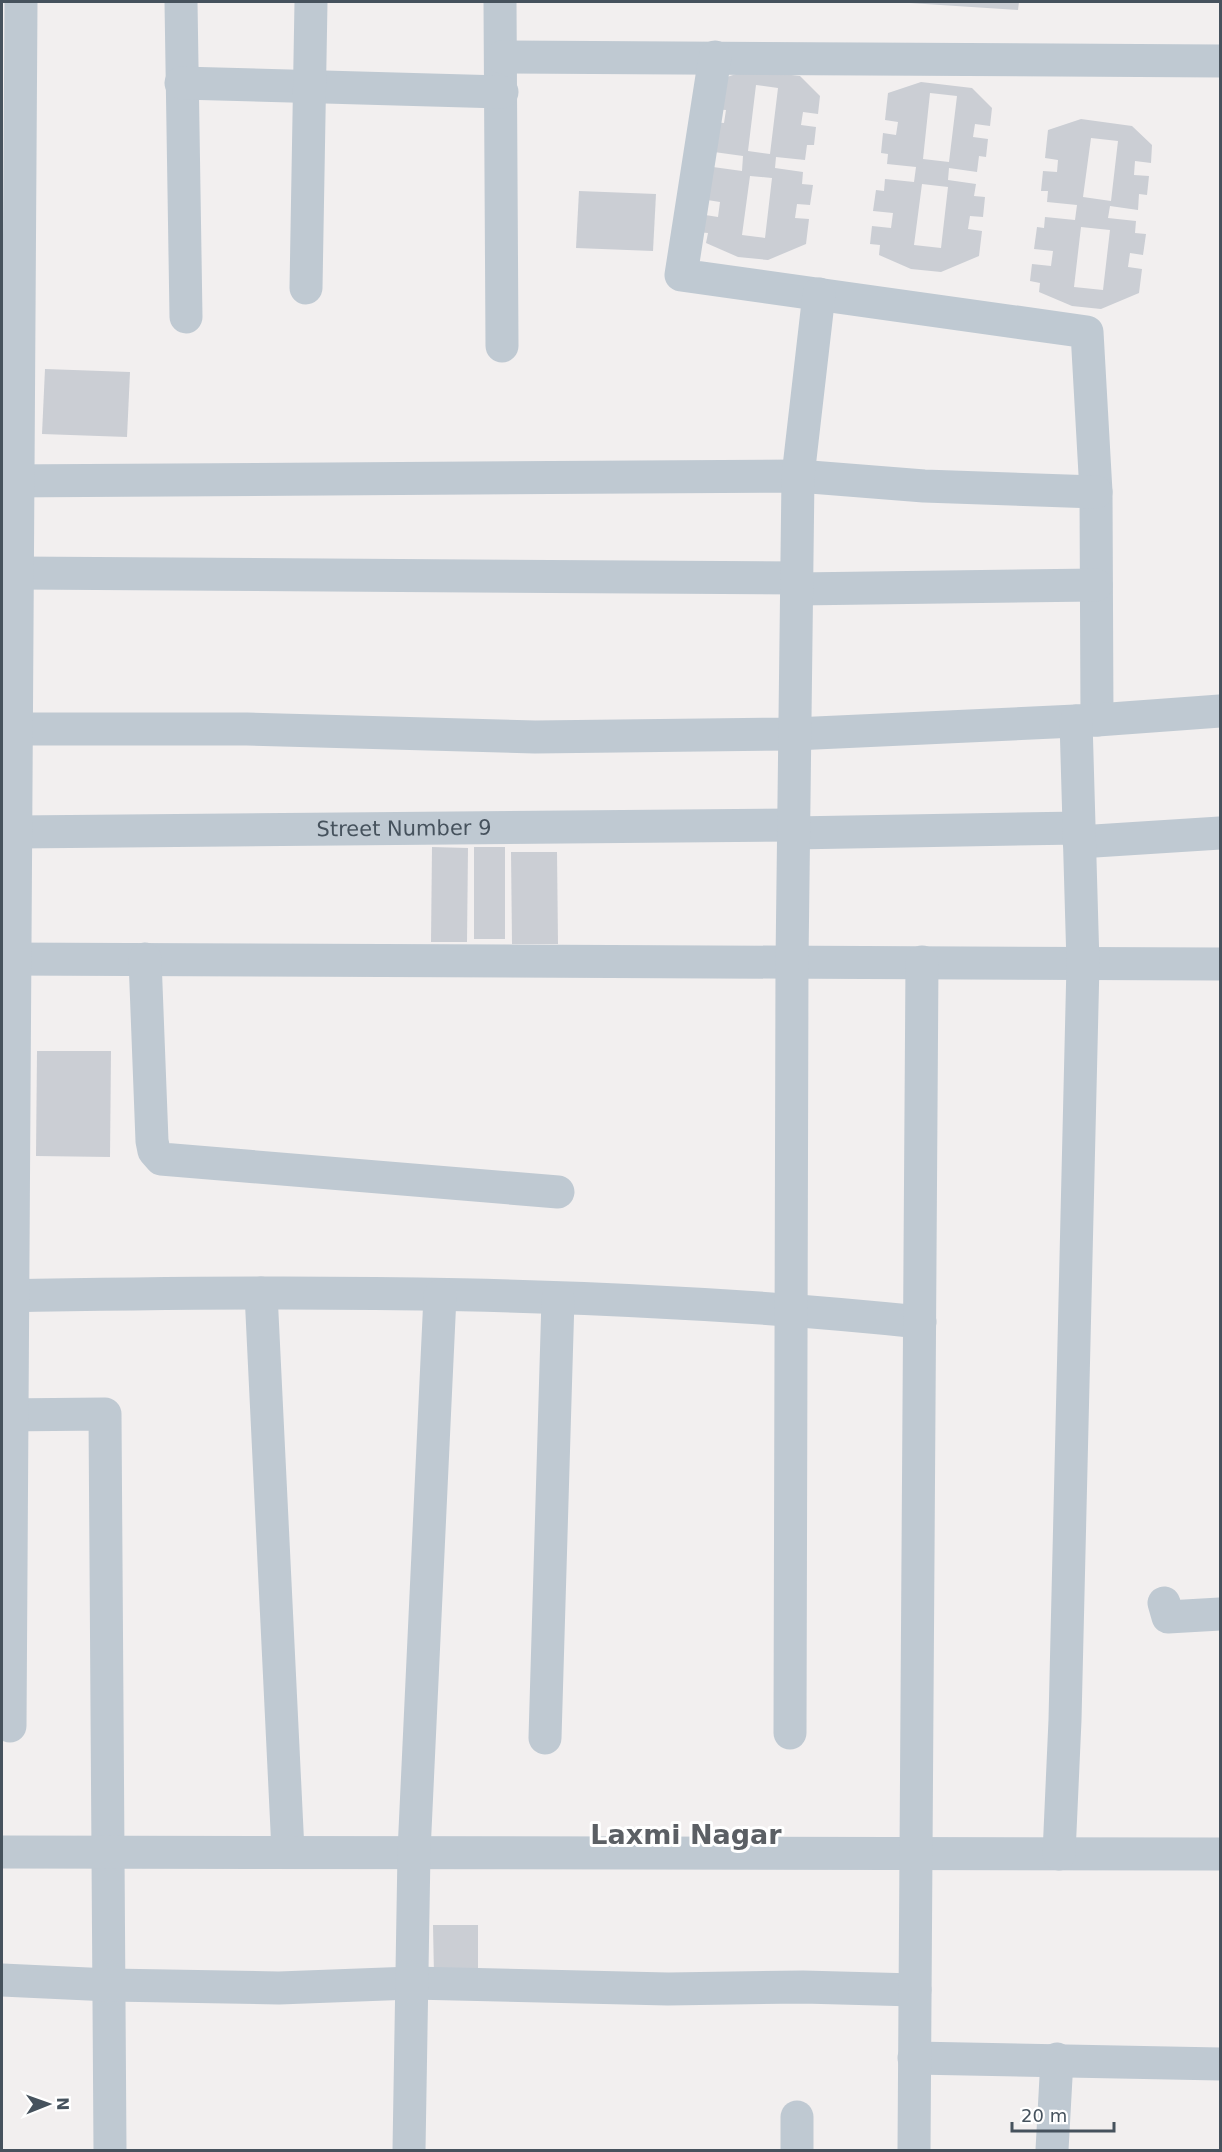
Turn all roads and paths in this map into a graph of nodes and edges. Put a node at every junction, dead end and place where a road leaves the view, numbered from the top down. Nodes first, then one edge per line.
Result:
1 (21, 2) edge
2 (181, 2) edge
3 (311, 2) edge
4 (500, 2) edge
5 (502, 57) junction
6 (715, 57) junction
7 (1221, 61) edge
8 (181, 83) junction
9 (311, 88) junction
10 (502, 92) junction
11 (306, 288) dead end
12 (819, 294) junction
13 (186, 317) dead end
14 (502, 346) dead end
15 (798, 476) junction
16 (10, 481) edge
17 (1096, 492) junction
18 (17, 573) junction
19 (797, 583) junction
20 (1096, 585) junction
21 (1221, 711) edge
22 (1086, 720) junction
23 (9, 729) edge
24 (794, 734) junction
25 (793, 829) junction
26 (16, 832) junction
27 (1221, 833) edge
28 (1079, 835) junction
29 (8, 958) edge
30 (145, 959) junction
31 (792, 962) junction
32 (922, 963) junction
33 (1083, 964) junction
34 (1221, 964) edge
35 (558, 1192) dead end
36 (261, 1293) junction
37 (7, 1295) edge
38 (440, 1296) junction
39 (558, 1299) junction
40 (792, 1309) junction
41 (920, 1322) junction
42 (7, 1415) edge
43 (1164, 1603) dead end
44 (1221, 1614) edge
45 (10, 1726) dead end
46 (790, 1733) dead end
47 (545, 1738) dead end
48 (110, 1851) junction
49 (288, 1851) junction
50 (2, 1852) edge
51 (414, 1852) junction
52 (916, 1853) junction
53 (1059, 1854) junction
54 (1221, 1854) edge
55 (2, 1980) edge
56 (412, 1983) junction
57 (110, 1985) junction
58 (915, 1990) junction
59 (914, 2058) junction
60 (1057, 2059) junction
61 (1221, 2064) edge
62 (797, 2117) dead end
63 (110, 2151) edge
64 (410, 2151) edge
65 (796, 2151) edge
66 (914, 2151) edge
67 (1052, 2151) edge

1 - 16 street
2 - 8 street
3 - 9 street
4 - 5 street
5 - 6 street
5 - 10 street
6 - 7 street
6 - 12 street
8 - 9 street
8 - 13 street
9 - 10 street
9 - 11 street
10 - 14 street
12 - 15 street
12 - 17 street
15 - 16 street
15 - 17 street
15 - 19 street
16 - 18 street
17 - 20 street
18 - 19 street
18 - 23 street
19 - 20 street
19 - 24 street
20 - 22 street
21 - 22 street
22 - 24 street
22 - 28 street
23 - 24 street
23 - 26 street
24 - 25 street
25 - 26 street, Street Number 9
25 - 28 street, Street Number 9
25 - 31 street
26 - 29 street
27 - 28 street, Street Number 9
28 - 33 street
29 - 30 street
29 - 37 street
30 - 31 street
30 - 35 street
31 - 32 street
31 - 40 street
32 - 33 street
32 - 41 street
33 - 34 street
33 - 53 street
36 - 37 street
36 - 38 street
36 - 49 street
37 - 42 street
38 - 39 street
38 - 51 street
39 - 40 street
39 - 47 street
40 - 41 street
40 - 46 street
41 - 52 street
42 - 45 street
42 - 48 street
43 - 44 street
48 - 49 street
48 - 50 street
48 - 57 street
49 - 51 street
51 - 52 street
51 - 56 street
52 - 53 street
52 - 58 street
53 - 54 street
55 - 57 street
56 - 57 street
56 - 58 street
56 - 64 street
57 - 63 street
58 - 59 street
59 - 60 street
59 - 66 street
60 - 61 street
60 - 67 street
62 - 65 street

